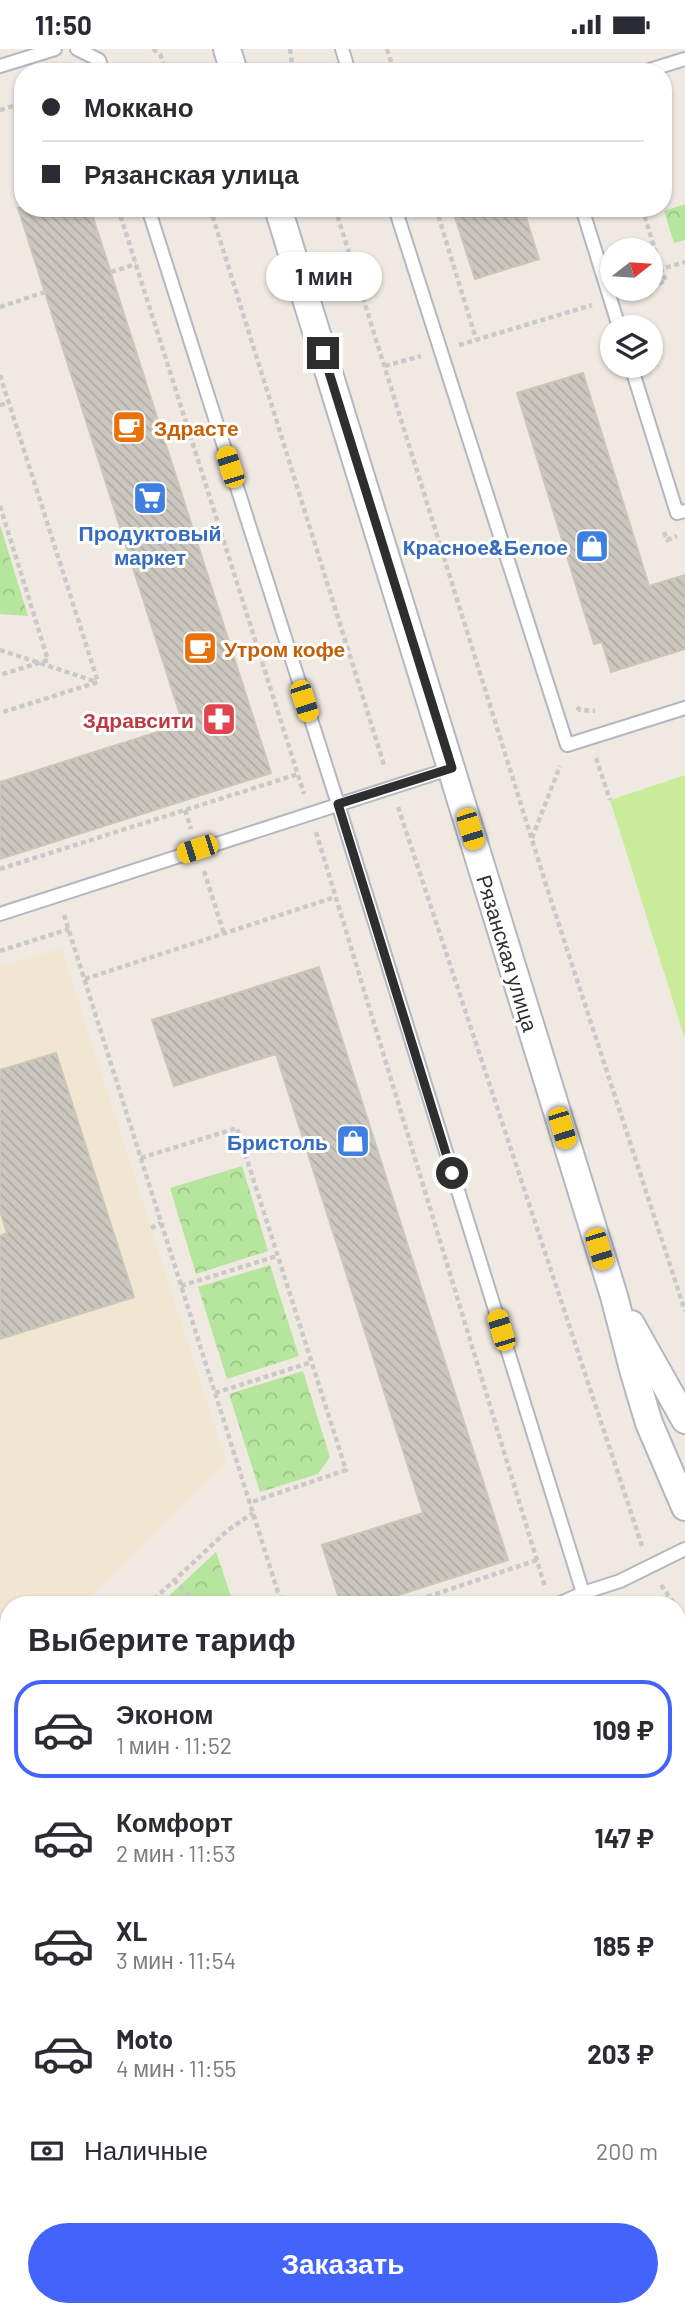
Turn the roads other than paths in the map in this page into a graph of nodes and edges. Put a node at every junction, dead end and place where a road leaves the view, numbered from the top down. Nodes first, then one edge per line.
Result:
1 (55, 49) edge
2 (77, 49) edge
3 (100, 63) edge
4 (0, 66) edge
5 (151, 217) edge
6 (281, 217) edge
7 (398, 217) edge
8 (585, 217) edge
9 (615, 315) edge
10 (635, 378) edge
11 (685, 510) edge
12 (685, 708) edge
13 (452, 768) junction
14 (338, 804) junction
15 (0, 913) edge
16 (614, 1296) junction
17 (685, 1420) edge
18 (685, 1507) edge
19 (685, 1549) edge
20 (583, 1593) junction
21 (576, 1596) edge

1 - 4 lane
2 - 3 lane
5 - 14 lane
6 - 13 street, Рязанская улица
7 - 12 lane
8 - 9 lane
10 - 11 lane
13 - 14 lane
13 - 16 street, Рязанская улица
14 - 15 lane
14 - 20 lane
16 - 17 street, Рязанская улица
16 - 18 street, Рязанская улица
19 - 20 lane
20 - 21 lane

